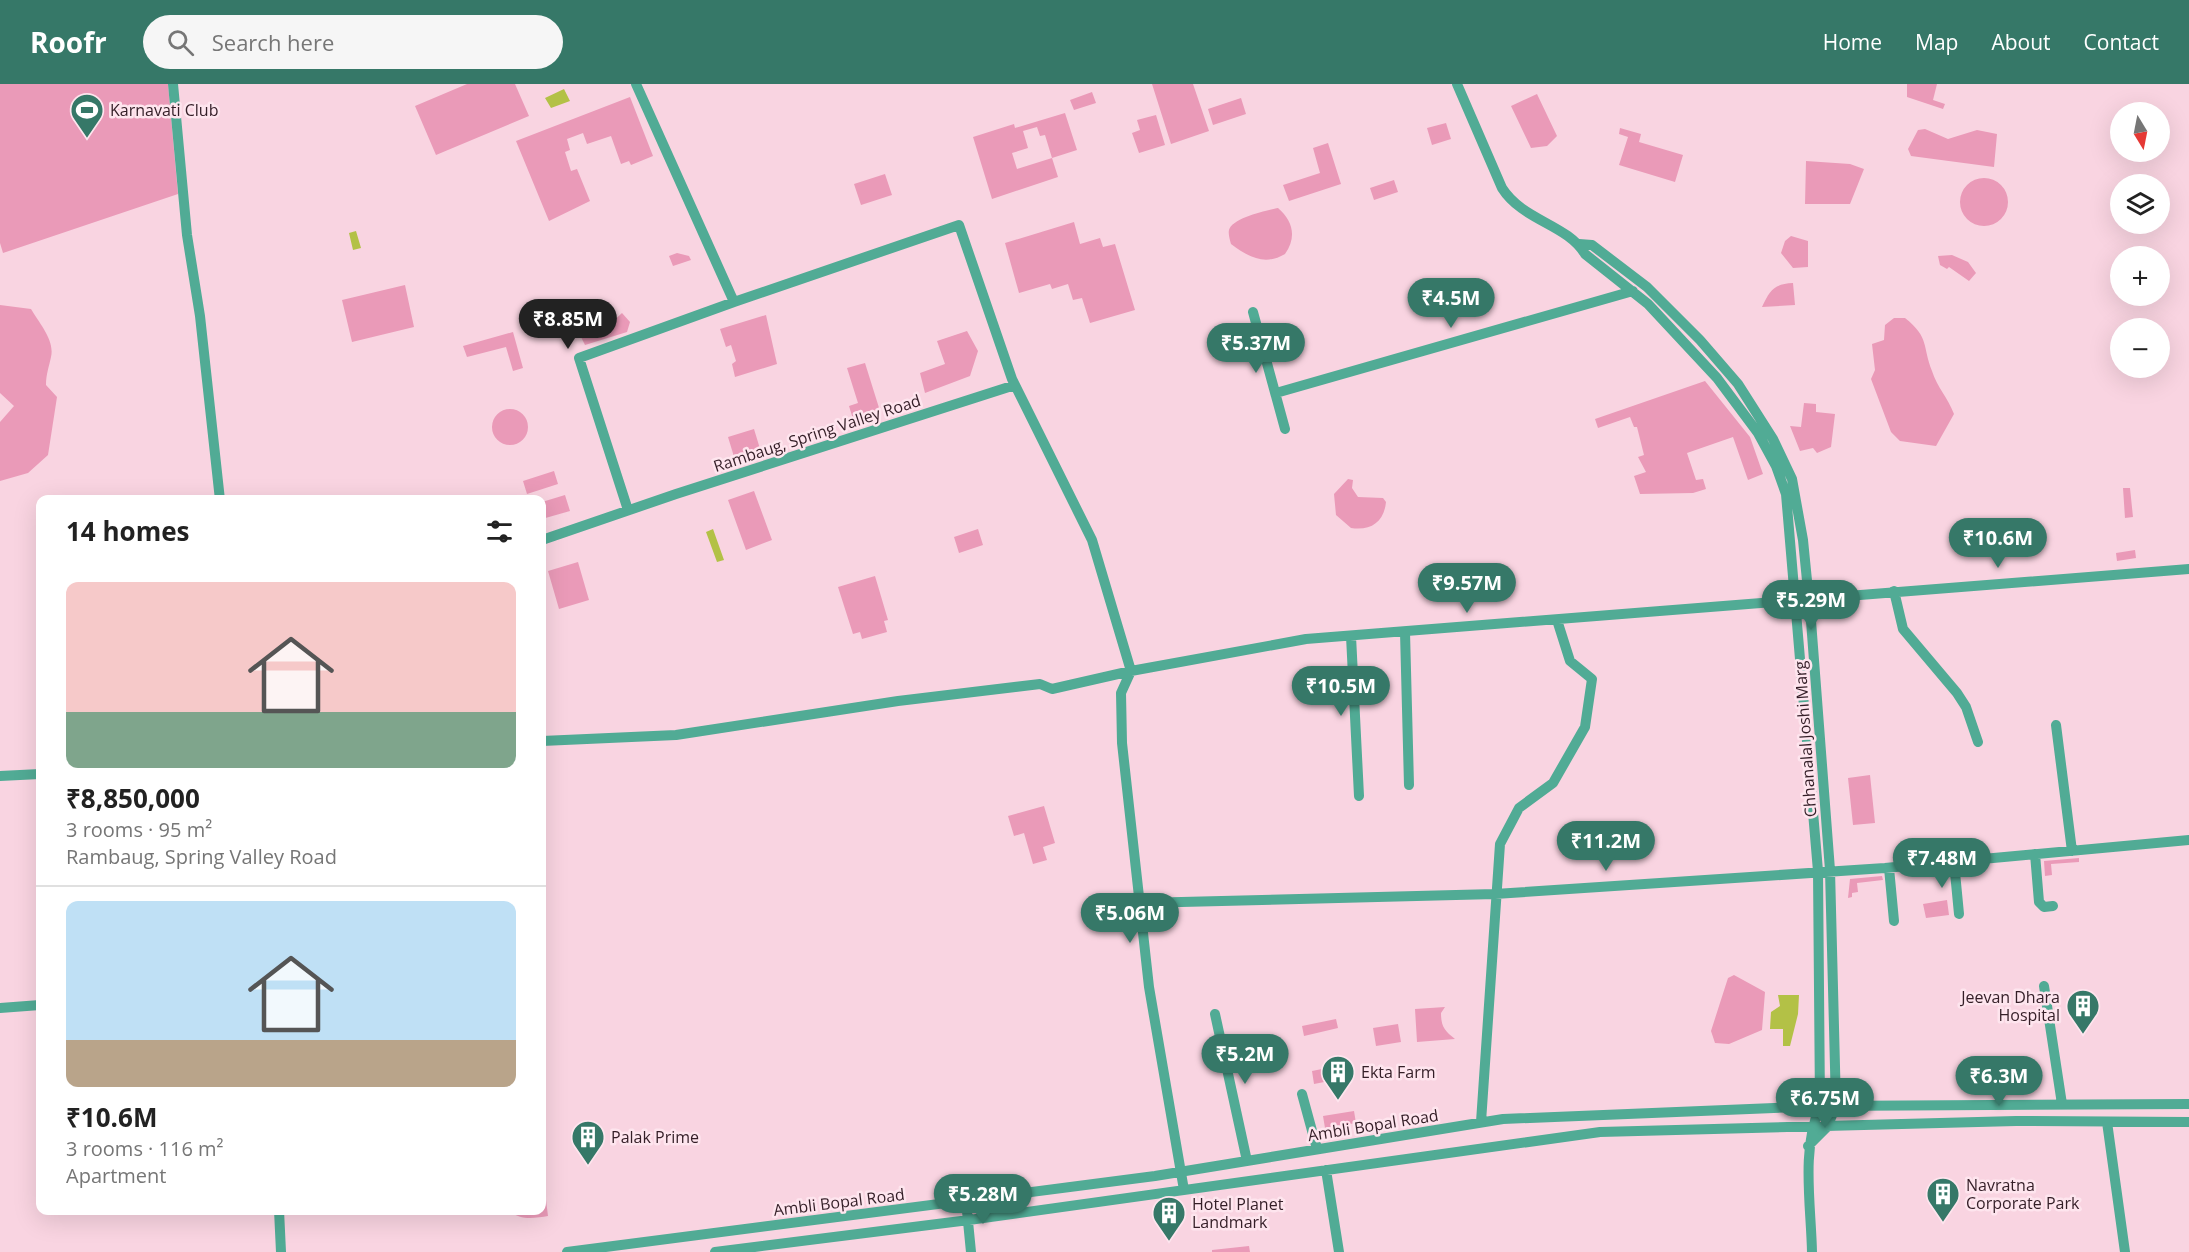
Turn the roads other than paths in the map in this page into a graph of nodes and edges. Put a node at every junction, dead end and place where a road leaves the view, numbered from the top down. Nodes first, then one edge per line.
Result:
1 (173, 84) edge
2 (636, 84) edge
3 (1457, 84) edge
4 (1579, 244) junction
5 (1633, 291) junction
6 (734, 302) junction
7 (1253, 312) dead end
8 (1015, 385) junction
9 (1276, 393) junction
10 (1285, 429) dead end
11 (1785, 474) junction
12 (219, 495) edge
13 (628, 510) junction
14 (546, 539) edge
15 (2189, 569) edge
16 (1894, 591) junction
17 (1808, 598) junction
18 (1795, 599) junction
19 (1557, 620) junction
20 (1405, 632) junction
21 (1351, 636) junction
22 (1131, 671) junction
23 (2056, 726) dead end
24 (546, 741) edge
25 (1978, 742) dead end
26 (36, 774) edge
27 (0, 776) edge
28 (1409, 785) dead end
29 (1359, 796) dead end
30 (2189, 840) edge
31 (2072, 851) junction
32 (2035, 854) junction
33 (1954, 862) junction
34 (1889, 868) junction
35 (1830, 870) junction
36 (1818, 871) junction
37 (1495, 894) junction
38 (1141, 903) junction
39 (2053, 906) dead end
40 (1959, 915) dead end
41 (1894, 921) dead end
42 (2043, 986) dead end
43 (36, 1005) edge
44 (0, 1008) edge
45 (1215, 1014) dead end
46 (1302, 1094) dead end
47 (2062, 1104) junction
48 (2189, 1104) edge
49 (1820, 1106) junction
50 (1836, 1106) junction
51 (1481, 1122) junction
52 (2107, 1122) junction
53 (2189, 1122) edge
54 (1827, 1127) junction
55 (1811, 1128) junction
56 (1808, 1146) junction
57 (1317, 1149) junction
58 (1247, 1161) junction
59 (1326, 1170) junction
60 (1180, 1172) junction
61 (1184, 1190) junction
62 (966, 1201) junction
63 (279, 1215) edge
64 (969, 1220) junction
65 (767, 1249) edge
66 (281, 1252) edge
67 (567, 1252) edge
68 (715, 1252) edge
69 (971, 1252) edge
70 (1339, 1252) edge
71 (1812, 1252) edge
72 (2125, 1252) edge

1 - 12 street
2 - 6 street
3 - 4 street, Chhanalal Joshi Marg
4 - 5 street, Chhanalal Joshi Marg
4 - 11 street, Chhanalal Joshi Marg
5 - 9 street
5 - 11 street, Chhanalal Joshi Marg
6 - 8 street
6 - 13 street
7 - 9 street
8 - 13 street, Rambaug, Spring Valley Road
8 - 22 street
9 - 10 street
11 - 17 street, Chhanalal Joshi Marg
11 - 18 street, Chhanalal Joshi Marg
13 - 14 street, Rambaug, Spring Valley Road
15 - 16 street
16 - 17 street
16 - 25 street
17 - 18 street
17 - 35 street, Chhanalal Joshi Marg
18 - 19 street
18 - 36 street, Chhanalal Joshi Marg
19 - 20 street
19 - 37 street
20 - 21 street
20 - 28 street
21 - 22 street
21 - 29 street
22 - 24 street
22 - 38 street
23 - 31 street
26 - 27 street
30 - 31 street
31 - 32 street
32 - 33 street
32 - 39 street
33 - 34 street
33 - 40 street
34 - 35 street
34 - 41 street
35 - 36 street
35 - 50 street, Chhanalal Joshi Marg
36 - 37 street
36 - 49 street, Chhanalal Joshi Marg
37 - 38 street
37 - 51 street
38 - 60 street
42 - 47 street
43 - 44 street
45 - 58 street
46 - 57 street
47 - 48 street, Ambli Bopal Road
47 - 50 street, Ambli Bopal Road
49 - 50 street, Ambli Bopal Road
49 - 51 street, Ambli Bopal Road
49 - 55 street
50 - 54 street
51 - 57 street, Ambli Bopal Road
52 - 53 street, Ambli Bopal Road
52 - 54 street, Ambli Bopal Road
52 - 72 street
54 - 55 street, Ambli Bopal Road
54 - 56 street
55 - 56 street
55 - 59 street, Ambli Bopal Road
56 - 71 street
57 - 58 street, Ambli Bopal Road
58 - 60 street, Ambli Bopal Road
59 - 61 street, Ambli Bopal Road
59 - 70 street
60 - 61 street
60 - 62 street, Ambli Bopal Road
61 - 64 street, Ambli Bopal Road
62 - 64 street
62 - 67 street, Ambli Bopal Road
63 - 66 street
64 - 65 street, Ambli Bopal Road
64 - 69 street
65 - 68 street, Ambli Bopal Road

